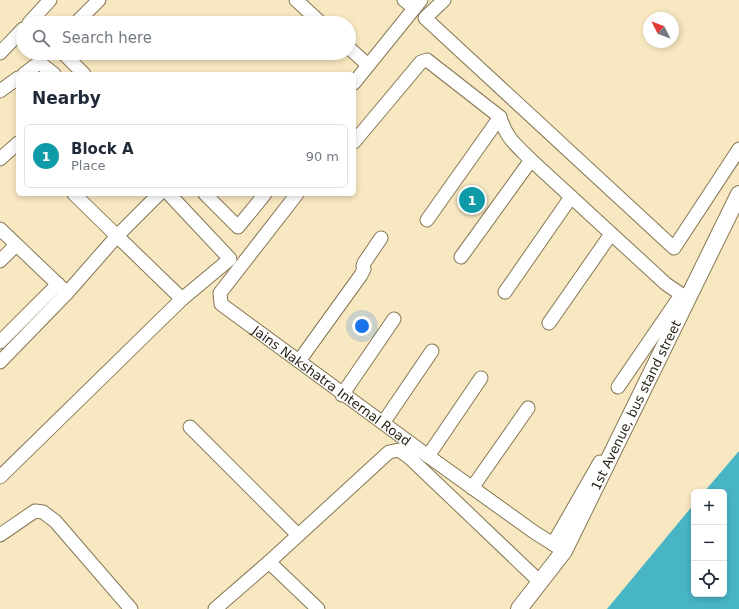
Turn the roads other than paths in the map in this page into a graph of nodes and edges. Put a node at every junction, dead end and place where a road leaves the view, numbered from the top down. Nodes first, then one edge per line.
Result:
1 (50, 0) edge
2 (99, 0) edge
3 (296, 0) edge
4 (444, 0) edge
5 (413, 3) edge
6 (35, 16) edge
7 (83, 16) edge
8 (314, 16) edge
9 (16, 36) edge
10 (0, 53) edge
11 (356, 54) edge
12 (70, 60) edge
13 (368, 65) junction
14 (27, 72) edge
15 (51, 72) edge
16 (82, 72) edge
17 (16, 79) edge
18 (356, 80) edge
19 (0, 91) edge
20 (500, 117) junction
21 (356, 140) edge
22 (16, 145) edge
23 (739, 149) edge
24 (0, 159) edge
25 (531, 160) junction
26 (739, 194) edge
27 (76, 196) edge
28 (157, 196) edge
29 (170, 196) edge
30 (207, 196) edge
31 (263, 196) edge
32 (295, 196) edge
33 (571, 196) junction
34 (427, 220) dead end
35 (0, 229) edge
36 (611, 234) junction
37 (117, 236) junction
38 (381, 238) dead end
39 (16, 245) junction
40 (461, 257) dead end
41 (0, 261) edge
42 (63, 288) junction
43 (505, 292) dead end
44 (684, 297) junction
45 (182, 299) junction
46 (394, 319) dead end
47 (550, 323) dead end
48 (0, 342) edge
49 (432, 351) dead end
50 (299, 361) junction
51 (0, 362) edge
52 (481, 378) dead end
53 (618, 387) dead end
54 (342, 395) junction
55 (528, 408) dead end
56 (383, 422) junction
57 (190, 427) dead end
58 (605, 453) dead end
59 (428, 456) junction
60 (0, 477) edge
61 (472, 488) junction
62 (0, 535) edge
63 (298, 535) junction
64 (557, 547) junction
65 (269, 562) junction
66 (540, 582) junction
67 (131, 609) edge
68 (215, 609) edge
69 (318, 609) edge
70 (519, 609) edge

1 - 6 street
2 - 7 street
3 - 8 street
4 - 23 street
5 - 13 street
9 - 10 street
11 - 13 street
12 - 16 street
13 - 18 street
14 - 15 street
17 - 19 street
20 - 21 street
20 - 25 street
20 - 34 street
22 - 24 street
25 - 33 street
25 - 40 street
26 - 44 street, 1st Avenue, bus stand street
27 - 37 street
28 - 37 street
29 - 45 street
30 - 31 street
32 - 50 street, Jains Nakshatra Internal Road
33 - 36 street
33 - 43 street
35 - 39 street
36 - 44 street
36 - 47 street
37 - 42 street
37 - 45 street
38 - 50 street
39 - 41 street
39 - 42 street
42 - 48 street
42 - 51 street
44 - 53 street
44 - 64 street, 1st Avenue, bus stand street
45 - 60 street
46 - 54 street
49 - 56 street
50 - 54 street, Jains Nakshatra Internal Road
52 - 59 street
54 - 56 street, Jains Nakshatra Internal Road
55 - 61 street
56 - 59 street, Jains Nakshatra Internal Road
57 - 63 street
58 - 64 street
59 - 61 street, Jains Nakshatra Internal Road
61 - 64 street, Jains Nakshatra Internal Road
62 - 67 street
63 - 65 street
63 - 66 street
64 - 66 street, 1st Avenue, bus stand street
65 - 68 street
65 - 69 street
66 - 70 street, 1st Avenue, bus stand street

